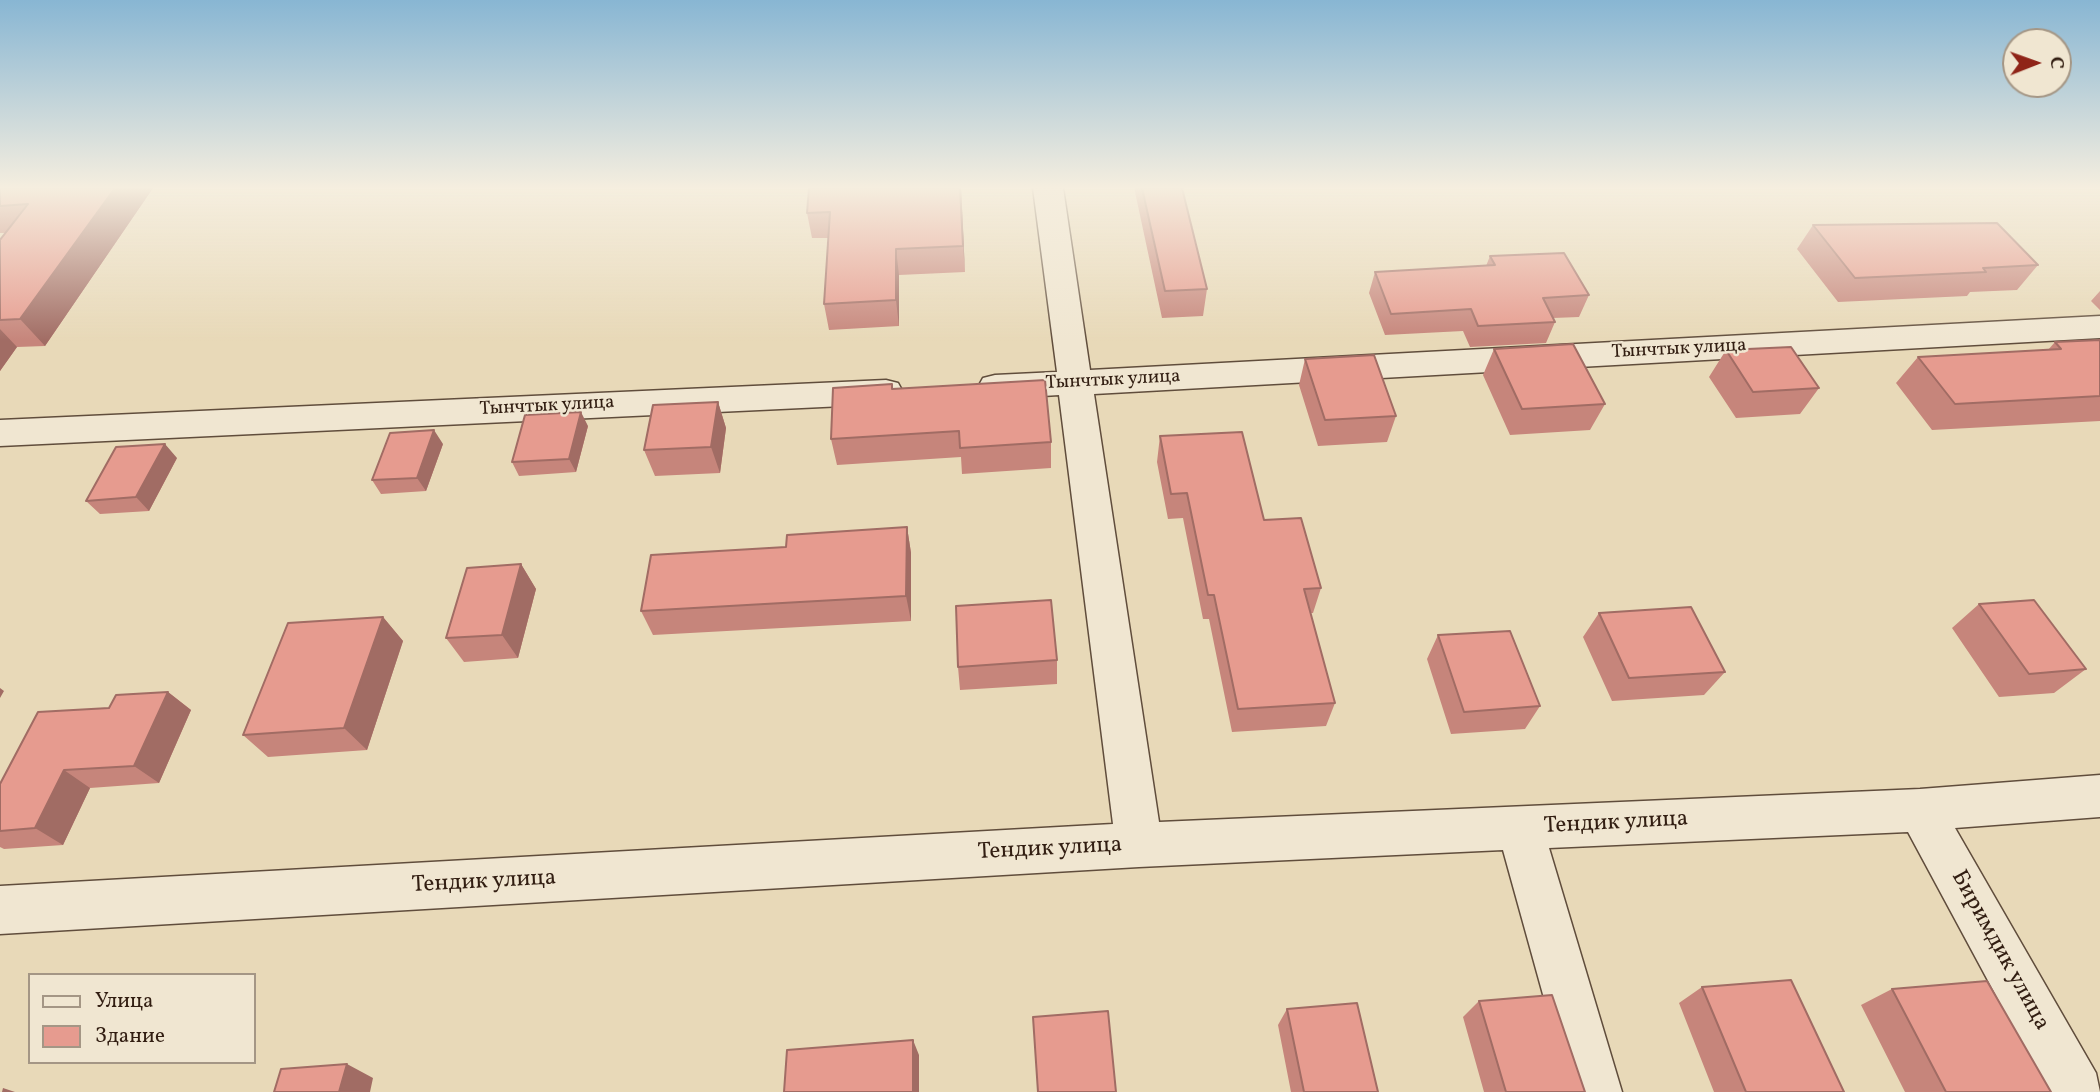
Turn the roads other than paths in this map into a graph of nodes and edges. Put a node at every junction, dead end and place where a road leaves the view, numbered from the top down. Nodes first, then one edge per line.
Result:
1 (1055, 239) edge
2 (2100, 327) edge
3 (1073, 383) junction
4 (961, 388) edge
5 (920, 390) edge
6 (0, 433) edge
7 (2100, 796) edge
8 (1920, 810) junction
9 (1520, 828) junction
10 (1139, 845) junction
11 (0, 910) edge
12 (1596, 1092) edge
13 (2077, 1092) edge

1 - 3 street
2 - 3 street, Тынчтык улица
3 - 4 street, Тынчтык улица
3 - 10 street
5 - 6 street, Тынчтык улица
7 - 8 street, Тендик улица
8 - 9 street, Тендик улица
8 - 13 street, Биримдик улица
9 - 10 street, Тендик улица
9 - 12 street
10 - 11 street, Тендик улица

